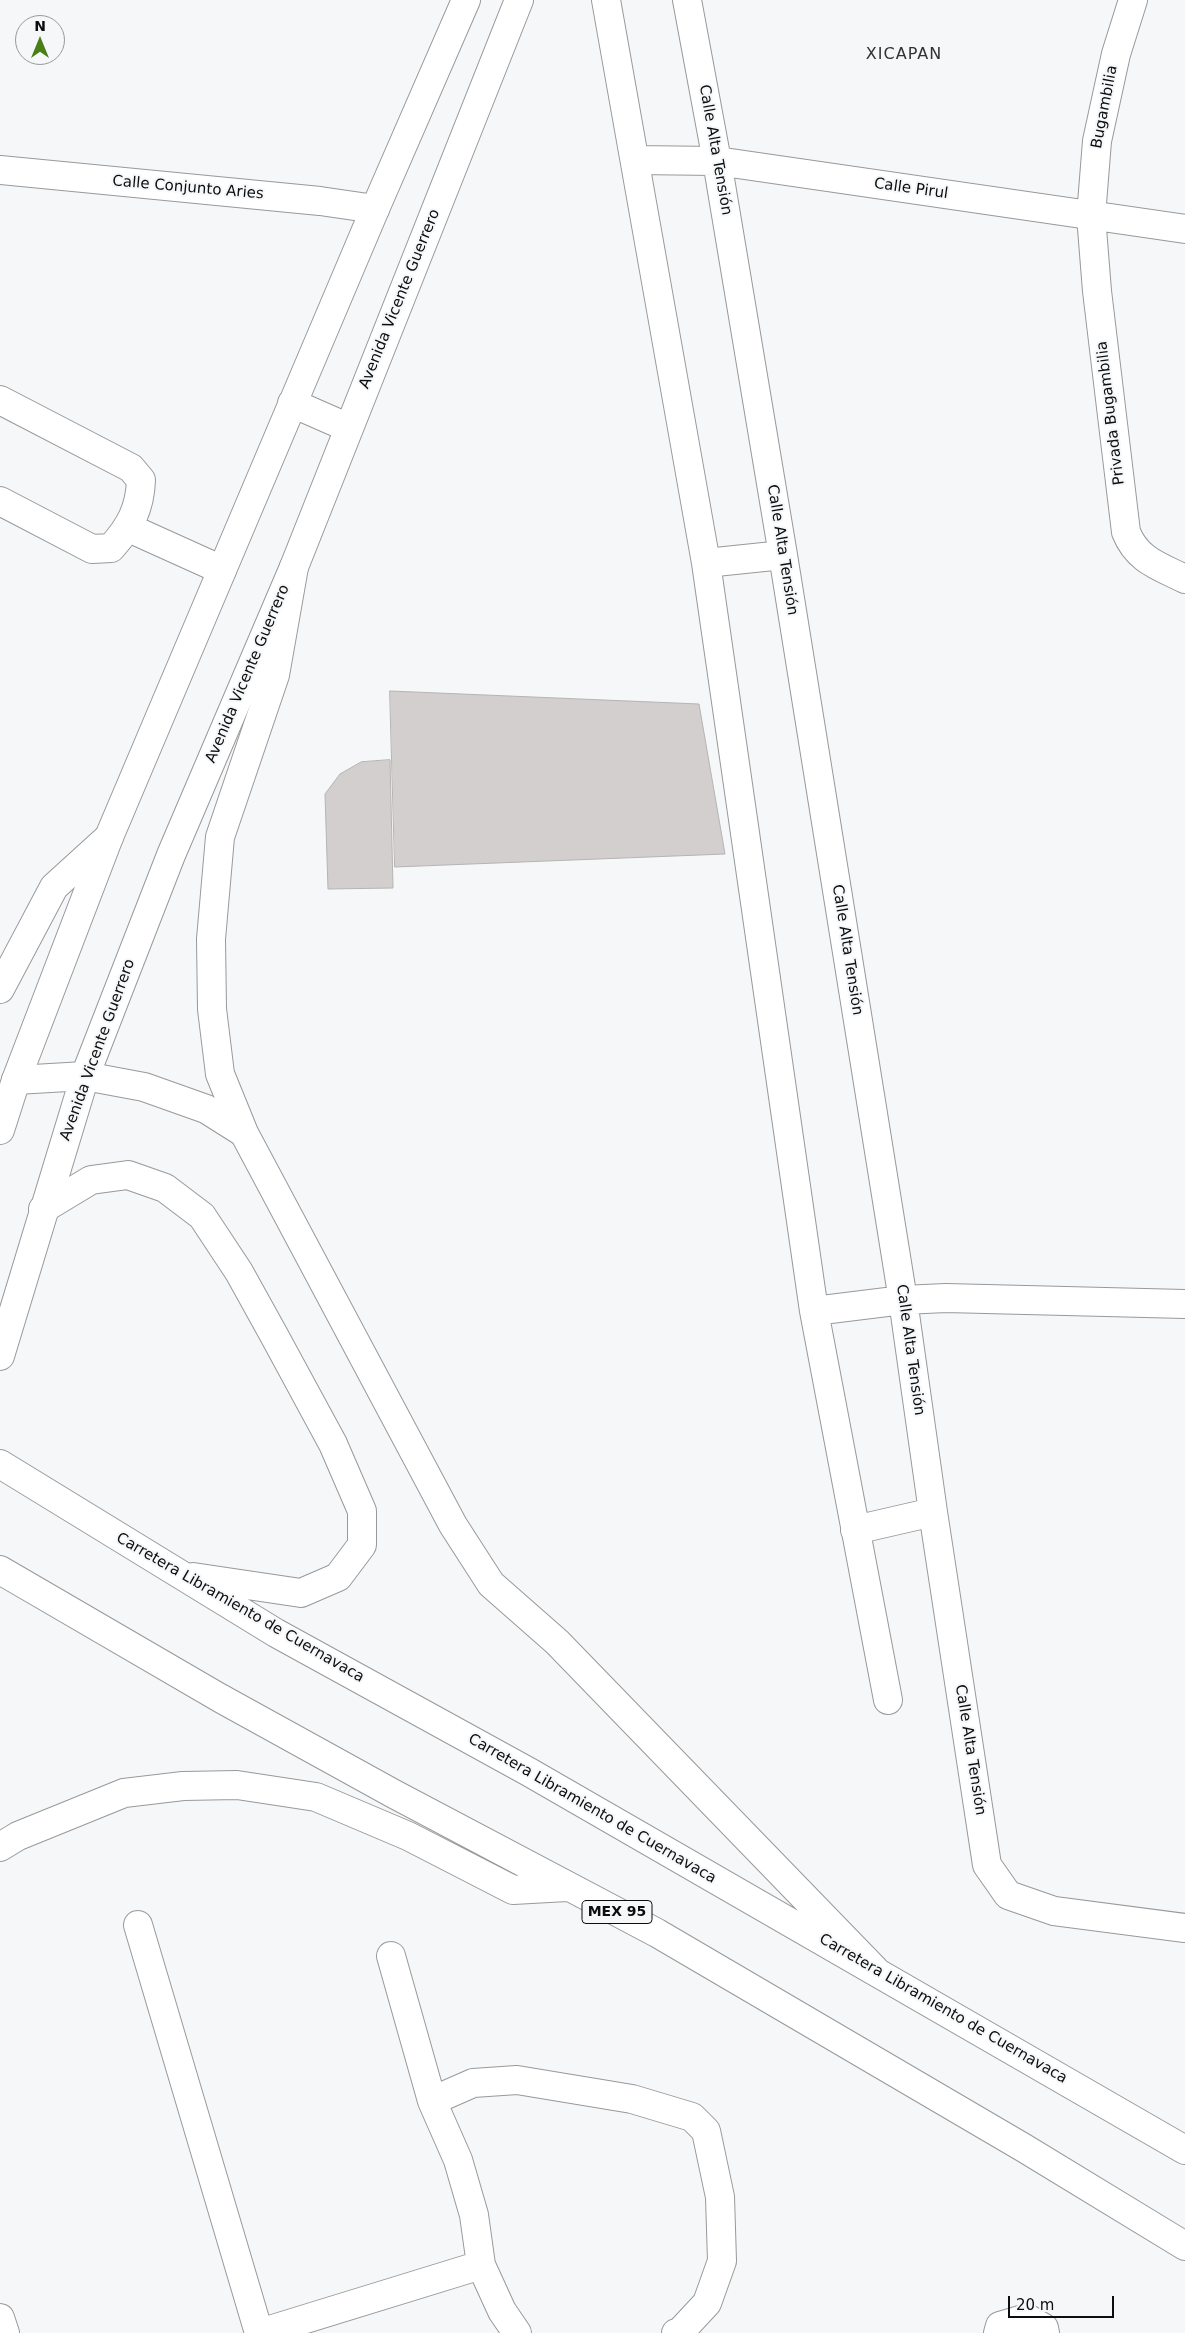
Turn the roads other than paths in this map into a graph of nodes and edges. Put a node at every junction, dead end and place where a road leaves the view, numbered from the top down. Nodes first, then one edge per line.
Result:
1 (466, 0) edge
2 (519, 0) edge
3 (606, 0) edge
4 (687, 0) edge
5 (1133, 0) edge
6 (635, 160) junction
7 (717, 161) junction
8 (0, 170) edge
9 (375, 209) junction
10 (1091, 216) junction
11 (1185, 229) edge
12 (0, 400) edge
13 (292, 404) junction
14 (349, 428) junction
15 (0, 501) edge
16 (129, 528) junction
17 (783, 555) junction
18 (706, 563) junction
19 (294, 567) junction
20 (222, 570) junction
21 (1185, 579) edge
22 (109, 837) junction
23 (0, 989) edge
24 (85, 1076) junction
25 (16, 1080) junction
26 (0, 1130) edge
27 (244, 1133) junction
28 (43, 1208) junction
29 (903, 1300) junction
30 (1185, 1304) edge
31 (814, 1311) junction
32 (0, 1356) edge
33 (0, 1464) edge
34 (933, 1512) junction
35 (855, 1530) junction
36 (0, 1570) edge
37 (181, 1575) junction
38 (888, 1700) dead end
39 (0, 1847) edge
40 (568, 1886) junction
41 (138, 1925) dead end
42 (1185, 1928) edge
43 (391, 1956) dead end
44 (875, 1970) junction
45 (432, 2101) junction
46 (1185, 2150) edge
47 (1185, 2246) edge
48 (481, 2265) junction
49 (0, 2318) edge
50 (1036, 2326) edge
51 (5, 2333) edge
52 (260, 2333) edge
53 (517, 2333) edge
54 (676, 2333) edge
55 (998, 2333) edge

1 - 9 main road
2 - 14 main road, Avenida Vicente Guerrero
3 - 6 main road
4 - 7 main road, Calle Alta Tensión
5 - 10 main road, Bugambilia
6 - 7 main road, Calle Pirul
6 - 18 main road
7 - 10 main road, Calle Pirul
7 - 17 main road, Calle Alta Tensión
8 - 9 main road, Calle Conjunto Aries
9 - 13 main road
10 - 11 main road, Calle Pirul
10 - 21 main road, Privada Bugambilia
12 - 16 main road
13 - 14 main road
13 - 20 main road
14 - 19 main road, Avenida Vicente Guerrero
15 - 16 main road
16 - 20 main road
17 - 18 main road
17 - 29 main road, Calle Alta Tensión
18 - 31 main road
19 - 24 main road, Avenida Vicente Guerrero
19 - 27 main road
20 - 22 main road
22 - 23 main road
22 - 25 main road
24 - 25 main road
24 - 27 main road
24 - 28 main road, Avenida Vicente Guerrero
25 - 26 main road
27 - 44 main road
28 - 32 main road, Avenida Vicente Guerrero
28 - 37 main road
29 - 30 main road
29 - 31 main road
29 - 34 main road, Calle Alta Tensión
31 - 35 main road
33 - 37 main road, Carretera Libramiento de Cuernavaca
34 - 35 main road
34 - 42 main road, Calle Alta Tensión
35 - 38 main road
36 - 40 main road, MEX 95
37 - 44 main road, Carretera Libramiento de Cuernavaca
39 - 40 main road
40 - 47 main road, MEX 95
41 - 52 main road
43 - 45 main road
44 - 46 main road, Carretera Libramiento de Cuernavaca
45 - 48 main road
45 - 54 main road
48 - 52 main road
48 - 53 main road
49 - 51 main road
50 - 55 main road

